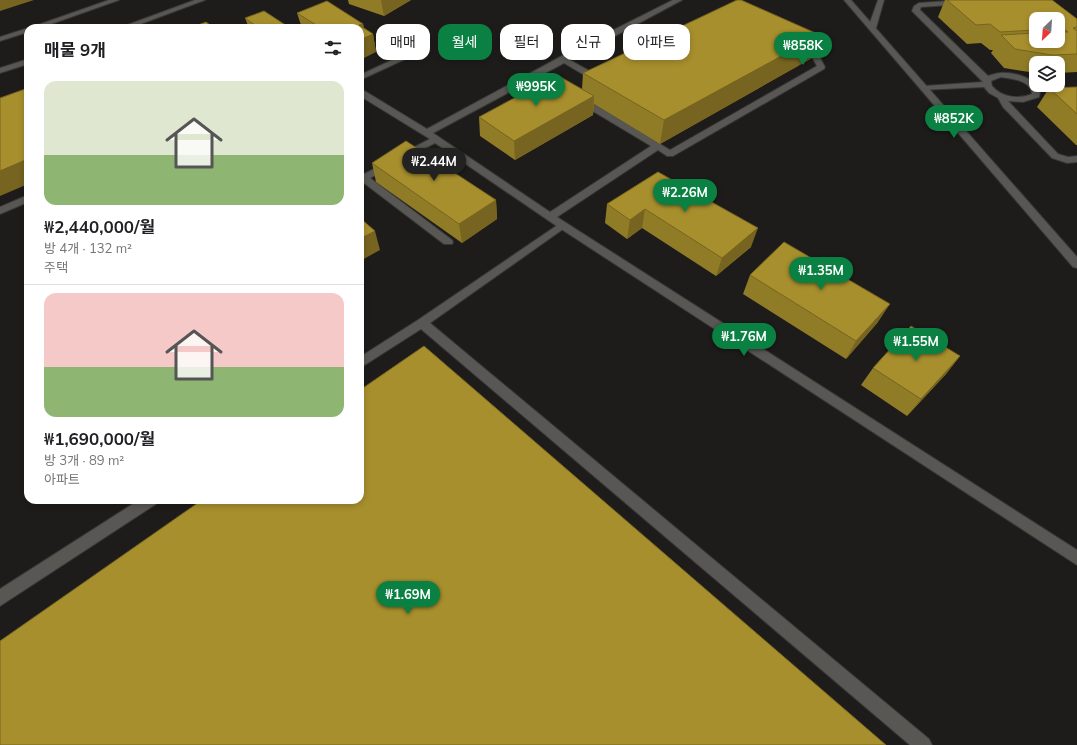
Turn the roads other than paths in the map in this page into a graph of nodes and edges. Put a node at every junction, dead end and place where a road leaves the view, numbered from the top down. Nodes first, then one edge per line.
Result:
1 (116, 0) edge
2 (202, 0) edge
3 (679, 0) edge
4 (847, 0) edge
5 (881, 0) edge
6 (992, 0) edge
7 (948, 2) edge
8 (45, 24) edge
9 (134, 24) edge
10 (872, 28) junction
11 (24, 31) edge
12 (615, 32) edge
13 (0, 39) edge
14 (791, 40) edge
15 (399, 60) edge
16 (561, 60) edge
17 (565, 60) edge
18 (24, 62) edge
19 (0, 71) edge
20 (364, 76) edge
21 (601, 81) edge
22 (987, 82) junction
23 (924, 88) junction
24 (579, 91) edge
25 (364, 94) edge
26 (1001, 96) junction
27 (432, 136) junction
28 (658, 146) junction
29 (1077, 159) edge
30 (364, 177) edge
31 (364, 179) edge
32 (24, 200) edge
33 (0, 211) edge
34 (550, 216) junction
35 (562, 225) junction
36 (448, 242) dead end
37 (1077, 264) edge
38 (422, 323) junction
39 (364, 360) edge
40 (145, 504) edge
41 (1077, 558) edge
42 (0, 598) edge
43 (923, 745) edge

1 - 8 street
2 - 9 street
3 - 12 street
4 - 10 street
5 - 10 street
6 - 7 street
7 - 22 street
10 - 23 street
11 - 13 street
14 - 28 street
15 - 20 street
16 - 27 street
17 - 21 street
18 - 19 street
22 - 23 street
22 - 26 street
22 - 26 street
23 - 37 street
24 - 28 street
25 - 27 street
26 - 29 street
27 - 30 street
27 - 34 street
28 - 34 street
31 - 36 street
32 - 33 street
34 - 35 street
35 - 38 street
35 - 41 street
38 - 39 street
38 - 43 street
40 - 42 street

